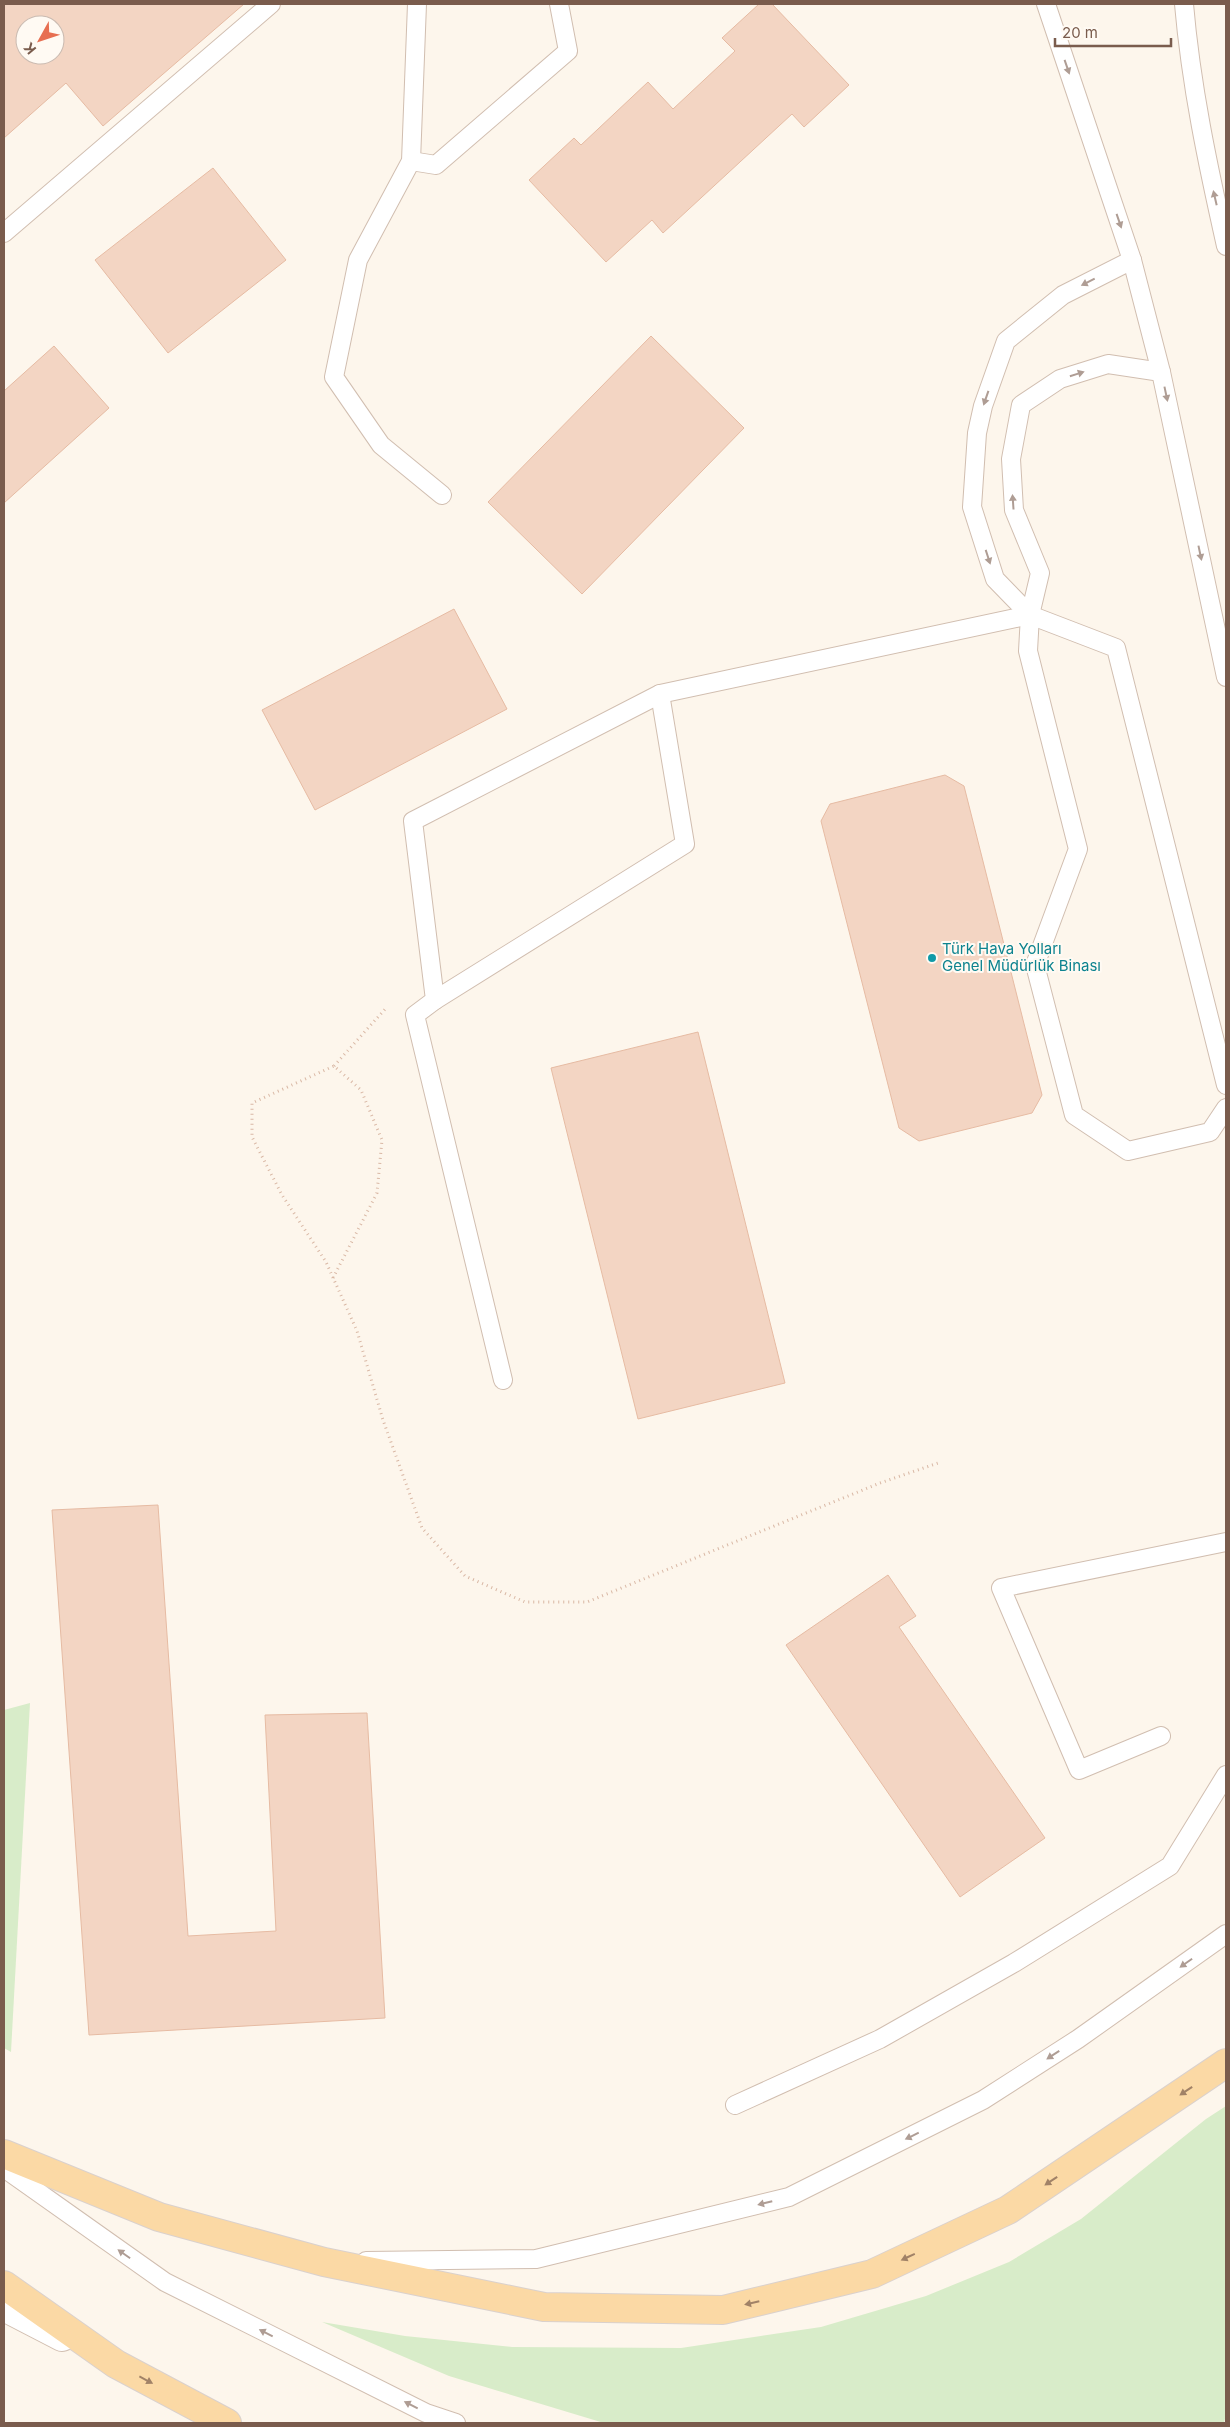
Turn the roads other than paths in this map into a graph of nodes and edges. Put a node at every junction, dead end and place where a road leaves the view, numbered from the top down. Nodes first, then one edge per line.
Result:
1 (271, 4) edge
2 (417, 4) edge
3 (559, 4) edge
4 (1046, 4) edge
5 (1184, 4) edge
6 (411, 161) junction
7 (4, 233) edge
8 (1226, 246) edge
9 (1132, 260) junction
10 (1161, 372) junction
11 (442, 495) dead end
12 (1030, 615) junction
13 (1226, 677) edge
14 (660, 694) junction
15 (435, 1000) junction
16 (1226, 1085) edge
17 (1226, 1108) edge
18 (502, 1380) dead end
19 (1226, 1542) edge
20 (1161, 1736) dead end
21 (1226, 1775) edge
22 (1226, 1934) edge
23 (1226, 2064) edge
24 (735, 2104) dead end
25 (4, 2154) edge
26 (4, 2168) edge
27 (324, 2262) junction
28 (4, 2285) edge
29 (4, 2307) edge
30 (116, 2364) junction
31 (227, 2423) edge
32 (456, 2423) edge

1 - 7 lane
2 - 6 lane
3 - 6 lane
4 -> 9 lane
8 -> 5 lane
6 - 11 lane
9 - 10 lane
9 -> 12 lane
12 -> 10 lane
10 -> 13 lane
12 - 14 lane
12 - 16 lane
12 - 17 lane
14 - 15 lane
14 - 15 lane
15 - 18 lane
19 - 20 lane
21 - 24 lane
22 -> 27 lane
23 -> 27 main road
25 - 27 main road
32 -> 26 lane
28 - 30 main road
29 - 30 street
30 -> 31 main road

